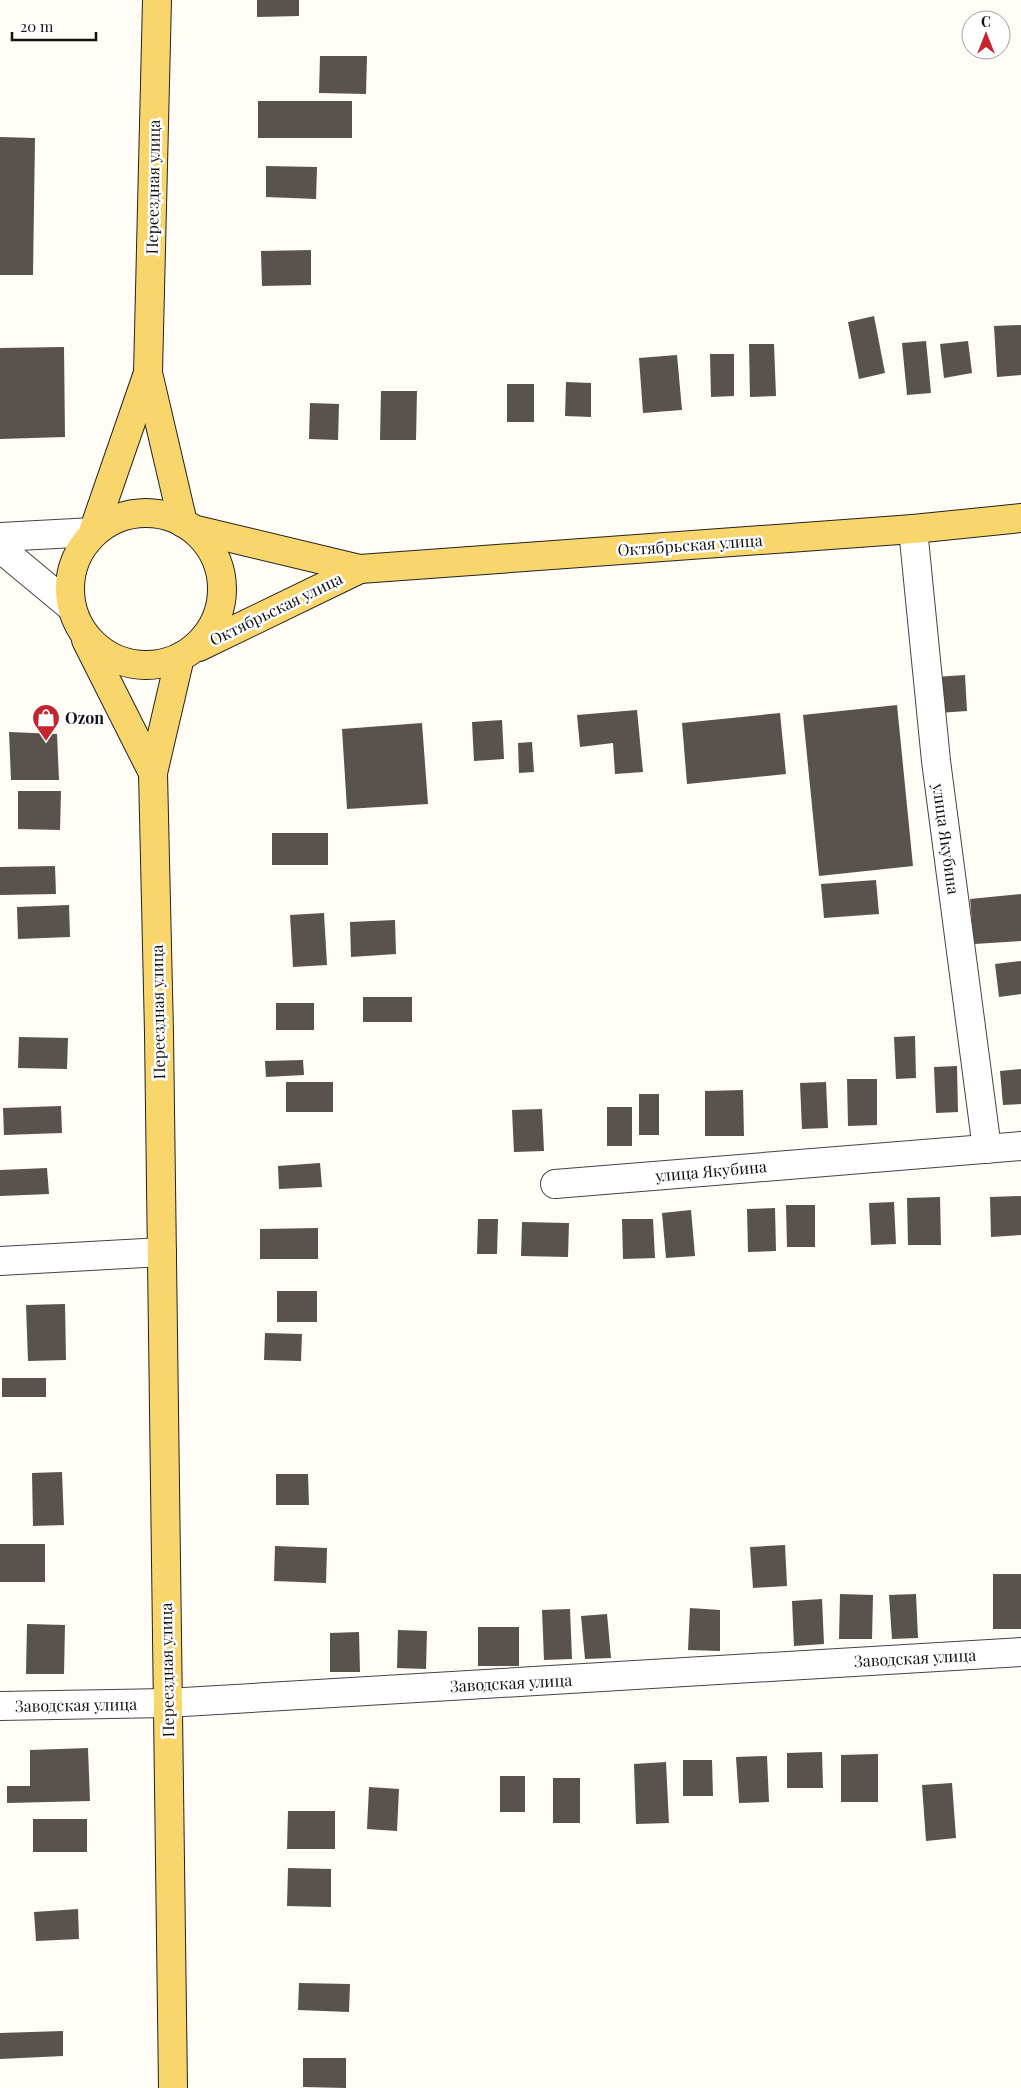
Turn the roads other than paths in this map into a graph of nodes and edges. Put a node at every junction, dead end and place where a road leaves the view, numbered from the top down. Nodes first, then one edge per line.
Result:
1 (157, 0) edge
2 (148, 374) junction
3 (1021, 518) edge
4 (190, 526) junction
5 (913, 529) junction
6 (93, 532) junction
7 (0, 537) edge
8 (0, 548) edge
9 (360, 569) junction
10 (71, 607) junction
11 (82, 632) junction
12 (186, 653) junction
13 (153, 773) junction
14 (1021, 1146) edge
15 (987, 1149) junction
16 (555, 1184) dead end
17 (162, 1252) junction
18 (0, 1261) edge
19 (1021, 1652) edge
20 (167, 1704) junction
21 (0, 1706) edge
22 (173, 2088) edge

1 - 2 main road, Переездная улица
2 - 4 main road, Переездная улица
2 - 6 main road, Переездная улица
3 - 5 main road, Октябрьская улица
4 - 6 main road
4 - 9 main road, Октябрьская улица
4 - 12 main road
5 - 9 main road, Октябрьская улица
5 - 15 street, улица Якубина
6 - 7 street
6 - 10 main road
8 - 10 street
9 - 12 main road, Октябрьская улица
10 - 11 main road
11 - 12 main road
11 - 13 main road, Переездная улица
12 - 13 main road, Переездная улица
13 - 17 main road, Переездная улица
14 - 15 street, улица Якубина
15 - 16 street, улица Якубина
17 - 18 street
17 - 20 main road, Переездная улица
19 - 20 street, Заводская улица
20 - 21 street, Заводская улица
20 - 22 main road, Переездная улица

